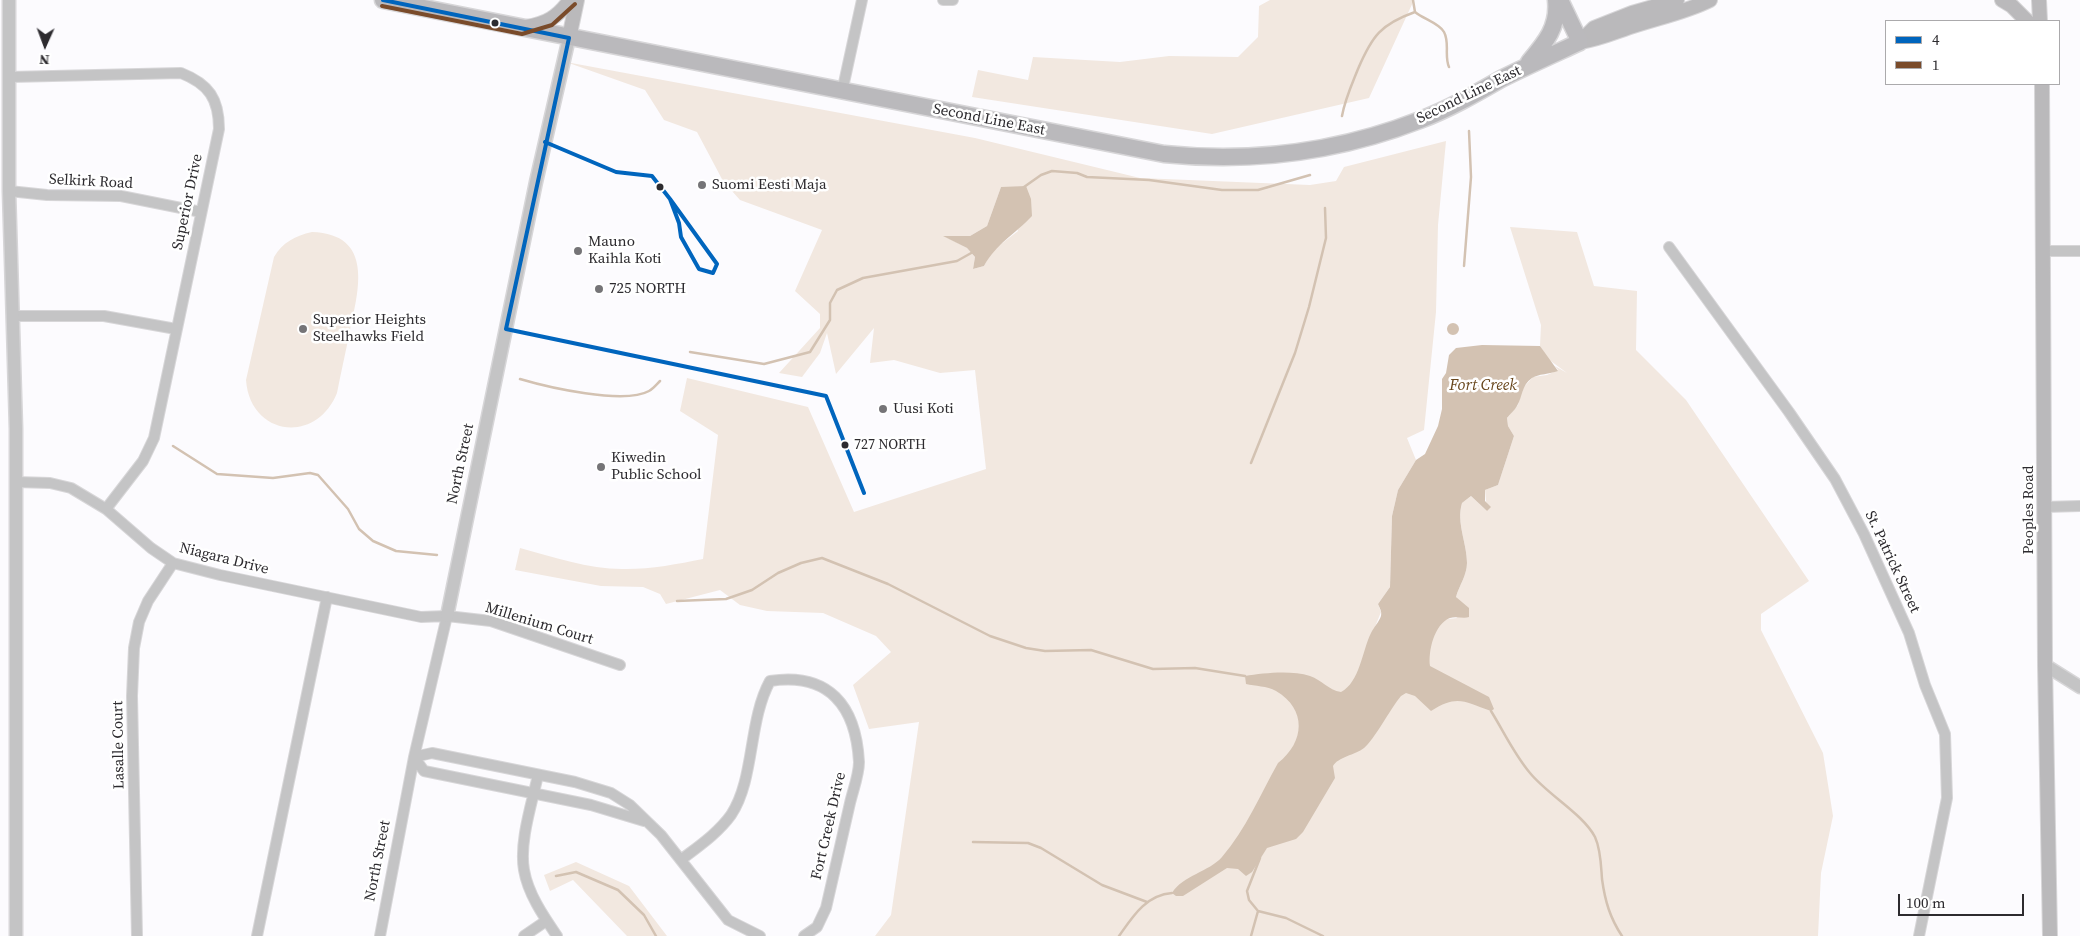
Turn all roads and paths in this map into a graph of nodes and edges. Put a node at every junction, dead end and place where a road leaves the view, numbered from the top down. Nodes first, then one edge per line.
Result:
1 (9, 0) edge
2 (382, 0) edge
3 (570, 0) edge
4 (576, 0) edge
5 (862, 0) edge
6 (943, 0) edge
7 (953, 0) edge
8 (1556, 0) edge
9 (1560, 0) edge
10 (1677, 0) edge
11 (1710, 0) edge
12 (2002, 0) edge
13 (2039, 0) edge
14 (2026, 20) edge
15 (2040, 20) edge
16 (522, 28) junction
17 (569, 38) junction
18 (1580, 42) junction
19 (1524, 68) junction
20 (10, 78) junction
21 (2042, 85) edge
22 (842, 92) junction
23 (9, 191) junction
24 (201, 212) junction
25 (1670, 247) dead end
26 (2042, 251) junction
27 (2080, 251) edge
28 (13, 316) junction
29 (176, 329) junction
30 (16, 482) junction
31 (2080, 506) edge
32 (2046, 507) junction
33 (106, 510) junction
34 (173, 563) junction
35 (327, 598) junction
36 (447, 616) junction
37 (620, 665) dead end
38 (2045, 665) junction
39 (2080, 687) edge
40 (414, 757) junction
41 (538, 775) junction
42 (534, 794) junction
43 (647, 822) junction
44 (682, 858) junction
45 (546, 921) junction
46 (16, 936) edge
47 (137, 936) edge
48 (257, 936) edge
49 (380, 936) edge
50 (524, 936) edge
51 (557, 936) edge
52 (760, 936) edge
53 (804, 936) edge
54 (1919, 936) edge
55 (2050, 936) edge

1 - 20 street
2 - 16 highway, Second Line East
3 - 16 main road
4 - 17 main road, North Street
5 - 22 street
6 - 7 street
8 - 19 highway
9 - 18 highway
10 - 18 main road, Second Line East
11 - 18 main road, Second Line East
12 - 14 main road
13 - 15 main road
16 - 17 highway, Second Line East
17 - 22 highway, Second Line East
17 - 36 street, North Street
18 - 19 highway, Second Line East
19 - 22 highway, Second Line East
20 - 23 street
20 - 24 street, Superior Drive
21 - 26 main road, Peoples Road
23 - 24 street, Selkirk Road
23 - 28 street
24 - 29 street, Superior Drive
25 - 54 street, St. Patrick Street
26 - 27 street
26 - 32 main road, Peoples Road
28 - 29 street
28 - 30 street
29 - 33 street, Superior Drive
30 - 33 street, Niagara Drive
30 - 46 street
31 - 32 street
32 - 38 main road, Peoples Road
33 - 34 street, Niagara Drive
34 - 35 street, Niagara Drive
34 - 47 street, Lasalle Court
35 - 36 street, Niagara Drive
35 - 48 street
36 - 37 street, Millenium Court
36 - 40 street, North Street
38 - 39 street
38 - 55 main road, Peoples Road
40 - 41 street
40 - 42 street
40 - 49 street, North Street
41 - 42 street
41 - 43 street
42 - 43 street
42 - 45 street
43 - 44 street
44 - 52 street
44 - 53 street, Fort Creek Drive
45 - 50 street
45 - 51 street

